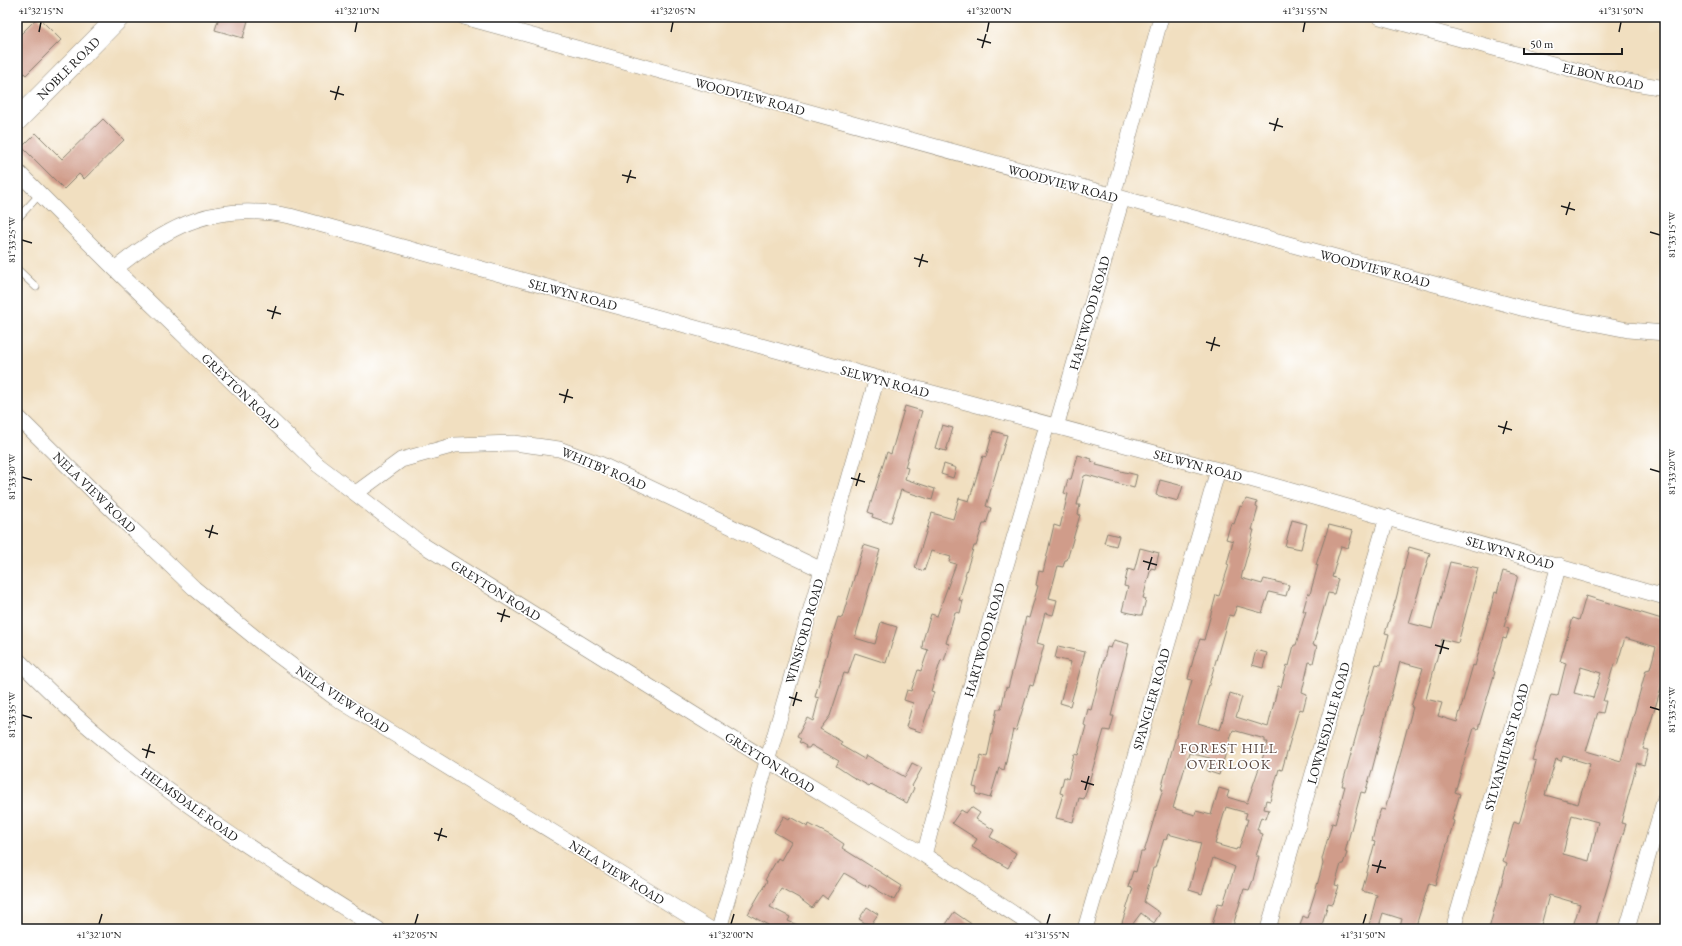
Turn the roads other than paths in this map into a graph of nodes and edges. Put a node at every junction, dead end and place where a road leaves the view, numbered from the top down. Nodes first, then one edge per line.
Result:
1 (120, 17) edge
2 (464, 17) edge
3 (1162, 17) edge
4 (1380, 17) edge
5 (1665, 88) edge
6 (17, 120) edge
7 (17, 171) edge
8 (40, 194) junction
9 (1117, 198) junction
10 (17, 219) edge
11 (17, 269) edge
12 (115, 270) junction
13 (36, 287) dead end
14 (1665, 333) edge
15 (877, 378) junction
16 (17, 416) edge
17 (1052, 426) junction
18 (1218, 470) junction
19 (356, 492) junction
20 (1387, 517) junction
21 (1559, 566) junction
22 (822, 570) junction
23 (1665, 597) edge
24 (17, 659) edge
25 (767, 760) junction
26 (1665, 798) edge
27 (924, 855) junction
28 (378, 929) edge
29 (710, 929) edge
30 (719, 929) edge
31 (1037, 929) edge
32 (1085, 929) edge
33 (1268, 929) edge
34 (1453, 929) edge
35 (1627, 929) edge

1 - 6 main road, NOBLE ROAD
2 - 9 street, WOODVIEW ROAD
3 - 9 street, HARTWOOD ROAD
4 - 5 street, ELBON ROAD
7 - 8 street, GREYTON ROAD
8 - 10 lane
8 - 12 street, GREYTON ROAD
9 - 14 street, WOODVIEW ROAD
9 - 17 street, HARTWOOD ROAD
11 - 13 lane
12 - 15 street, SELWYN ROAD
12 - 19 street, GREYTON ROAD
15 - 17 street, SELWYN ROAD
15 - 22 street, WINSFORD ROAD
16 - 29 street, NELA VIEW ROAD
17 - 18 street, SELWYN ROAD
17 - 27 street, HARTWOOD ROAD
18 - 20 street, SELWYN ROAD
18 - 32 street, SPANGLER ROAD
19 - 22 street, WHITBY ROAD
19 - 25 street, GREYTON ROAD
20 - 21 street, SELWYN ROAD
20 - 33 street, LOWNESDALE ROAD
21 - 23 street, SELWYN ROAD
21 - 34 street, SYLVANHURST ROAD
22 - 25 street, WINSFORD ROAD
24 - 28 street, HELMSDALE ROAD
25 - 27 street, GREYTON ROAD
25 - 30 street, WINSFORD ROAD
26 - 35 street
27 - 31 street, GREYTON ROAD

